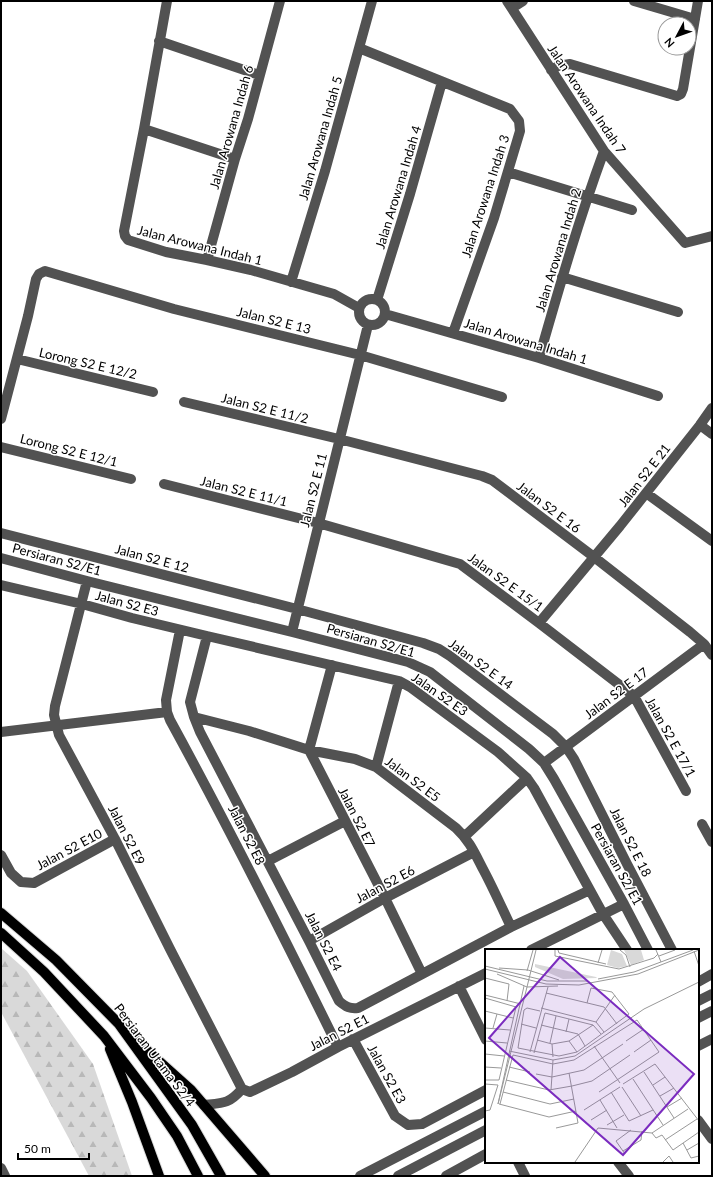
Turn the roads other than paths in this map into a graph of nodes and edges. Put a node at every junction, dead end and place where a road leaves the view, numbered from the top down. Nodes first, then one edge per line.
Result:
1 (167, 1) edge
2 (280, 1) edge
3 (372, 1) edge
4 (523, 1) edge
5 (634, 1) edge
6 (698, 1) edge
7 (509, 5) edge
8 (685, 16) edge
9 (696, 16) edge
10 (159, 41) junction
11 (359, 48) junction
12 (689, 56) edge
13 (551, 70) junction
14 (259, 75) junction
15 (442, 82) junction
16 (144, 129) junction
17 (604, 151) junction
18 (235, 159) junction
19 (508, 172) junction
20 (588, 196) junction
21 (632, 210) dead end
22 (712, 236) edge
23 (207, 260) junction
24 (562, 277) junction
25 (291, 282) junction
26 (377, 300) junction
27 (359, 308) junction
28 (678, 312) dead end
29 (385, 314) junction
30 (368, 325) junction
31 (453, 333) junction
32 (360, 355) junction
33 (540, 358) junction
34 (16, 359) junction
35 (153, 392) dead end
36 (658, 396) dead end
37 (502, 397) dead end
38 (184, 402) dead end
39 (712, 408) edge
40 (1, 420) edge
41 (700, 425) junction
42 (712, 434) edge
43 (339, 439) junction
44 (1, 447) edge
45 (131, 479) dead end
46 (164, 484) dead end
47 (646, 493) junction
48 (318, 524) junction
49 (1, 533) edge
50 (712, 541) edge
51 (594, 557) junction
52 (1, 558) edge
53 (87, 581) junction
54 (1, 585) edge
55 (82, 604) junction
56 (297, 609) junction
57 (539, 622) junction
58 (180, 630) junction
59 (292, 632) junction
60 (207, 636) junction
61 (704, 644) junction
62 (712, 655) edge
63 (332, 665) junction
64 (399, 681) junction
65 (634, 696) junction
66 (167, 712) junction
67 (194, 717) junction
68 (56, 726) junction
69 (1, 732) edge
70 (566, 747) junction
71 (309, 750) junction
72 (544, 763) junction
73 (376, 767) junction
74 (527, 778) junction
75 (686, 791) dead end
76 (345, 821) junction
77 (702, 824) dead end
78 (464, 836) junction
79 (115, 839) junction
80 (712, 842) edge
81 (474, 852) junction
82 (1, 855) edge
83 (268, 861) junction
84 (590, 890) junction
85 (385, 898) junction
86 (624, 904) junction
87 (1, 913) edge
88 (603, 914) junction
89 (511, 927) junction
90 (1, 933) edge
91 (309, 941) junction
92 (533, 949) edge
93 (626, 949) edge
94 (647, 949) edge
95 (671, 949) edge
96 (485, 973) edge
97 (422, 974) junction
98 (712, 974) edge
99 (699, 981) edge
100 (459, 986) junction
101 (712, 994) edge
102 (699, 1000) edge
103 (712, 1010) edge
104 (699, 1017) edge
105 (119, 1024) junction
106 (104, 1036) junction
107 (485, 1038) edge
108 (353, 1039) junction
109 (712, 1039) edge
110 (699, 1046) edge
111 (338, 1047) junction
112 (242, 1089) junction
113 (485, 1091) edge
114 (204, 1105) junction
115 (485, 1112) edge
116 (699, 1121) edge
117 (485, 1131) edge
118 (712, 1139) edge
119 (400, 1155) junction
120 (485, 1155) edge
121 (518, 1163) edge
122 (619, 1163) edge
123 (1, 1168) edge
124 (409, 1173) edge
125 (5, 1176) edge
126 (159, 1176) edge
127 (198, 1176) edge
128 (220, 1176) edge
129 (265, 1176) edge
130 (360, 1176) edge
131 (398, 1176) edge
132 (446, 1176) edge
133 (525, 1176) edge
134 (629, 1176) edge

1 - 10 street, Jalan Arowana Indah 1
2 - 14 street, Jalan Arowana Indah 6
3 - 11 street, Jalan Arowana Indah 5
4 - 7 street
5 - 8 street
6 - 9 street
7 - 13 street, Jalan Arowana Indah 7
10 - 14 street
10 - 16 street, Jalan Arowana Indah 1
11 - 15 street, Jalan Arowana Indah 3
11 - 25 street, Jalan Arowana Indah 5
12 - 13 street
13 - 17 street, Jalan Arowana Indah 7
14 - 18 street, Jalan Arowana Indah 6
15 - 19 street, Jalan Arowana Indah 3
15 - 26 street, Jalan Arowana Indah 4
16 - 18 street
16 - 23 street, Jalan Arowana Indah 1
17 - 20 street, Jalan Arowana Indah 2
17 - 22 street, Jalan Arowana Indah 7
18 - 23 street, Jalan Arowana Indah 6
19 - 20 street
19 - 31 street, Jalan Arowana Indah 3
20 - 21 street
20 - 24 street, Jalan Arowana Indah 2
23 - 25 street, Jalan Arowana Indah 1
24 - 28 street
24 - 33 street, Jalan Arowana Indah 2
25 - 27 street, Jalan Arowana Indah 1
26 - 27 street
26 - 29 street
27 - 30 street
29 - 30 street
29 - 31 street, Jalan Arowana Indah 1
30 - 32 street, Jalan S2 E 11
31 - 33 street, Jalan Arowana Indah 1
32 - 34 street, Jalan S2 E 13
32 - 37 street, Jalan S2 E 13
32 - 43 street, Jalan S2 E 11
33 - 36 street, Jalan Arowana Indah 1
34 - 35 street, Lorong S2 E 12/2
34 - 40 street
38 - 43 street, Jalan S2 E 11/2
39 - 41 street, Jalan S2 E 21
41 - 42 street
41 - 47 street, Jalan S2 E 21
43 - 48 street, Jalan S2 E 11
43 - 51 street, Jalan S2 E 16
44 - 45 street, Lorong S2 E 12/1
46 - 48 street, Jalan S2 E 11/1
47 - 50 street
47 - 51 street, Jalan S2 E 21
48 - 56 street, Jalan S2 E 11
48 - 57 street, Jalan S2 E 15/1
49 - 56 street, Jalan S2 E 12
51 - 57 street, Jalan S2 E 21
51 - 61 street, Jalan S2 E 16
52 - 53 street, Persiaran S2/E1
53 - 55 street, Jalan S2 E9
53 - 59 street, Persiaran S2/E1
54 - 55 street
55 - 58 street, Jalan S2 E3
55 - 68 street, Jalan S2 E9
56 - 59 street, Jalan S2 E 11
56 - 70 street, Jalan S2 E 14
57 - 65 street, Jalan S2 E 15/1
58 - 60 street, Jalan S2 E3
58 - 66 street, Jalan S2 E8
59 - 72 street, Persiaran S2/E1
60 - 63 street, Jalan S2 E3
60 - 67 street, Jalan S2 E4
61 - 62 street, Jalan S2 E 16
61 - 65 street, Jalan S2 E 17
63 - 64 street, Jalan S2 E3
63 - 71 street
64 - 73 street
64 - 74 street, Jalan S2 E3
65 - 70 street, Jalan S2 E 17
65 - 75 street, Jalan S2 E 17/1
66 - 68 street
66 - 111 street, Jalan S2 E8
67 - 71 street, Jalan S2 E5
67 - 83 street, Jalan S2 E4
68 - 69 street
68 - 79 street, Jalan S2 E9
70 - 72 street, Jalan S2 E 17
70 - 95 street, Jalan S2 E 18
71 - 73 street, Jalan S2 E5
71 - 76 street, Jalan S2 E7
72 - 86 street, Persiaran S2/E1
73 - 78 street, Jalan S2 E5
74 - 78 street
74 - 84 street, Jalan S2 E3
76 - 83 street
76 - 85 street, Jalan S2 E7
77 - 80 street
78 - 81 street, Jalan S2 E5
79 - 82 street, Jalan S2 E10
79 - 112 street, Jalan S2 E9
81 - 85 street, Jalan S2 E6
81 - 89 street, Jalan S2 E5
83 - 91 street, Jalan S2 E4
84 - 88 street, Jalan S2 E3
84 - 89 street, Jalan S2 E4
85 - 91 street, Jalan S2 E6
85 - 97 street, Jalan S2 E7
86 - 88 street
86 - 94 street, Persiaran S2/E1
87 - 105 main road, Persiaran Utama S2/4
88 - 92 street
88 - 93 street, Jalan S2 E3
89 - 97 street, Jalan S2 E4
90 - 106 main road
91 - 97 street, Jalan S2 E4
96 - 100 street, Jalan S2 E1
98 - 99 street
100 - 107 street
100 - 108 street, Jalan S2 E1
101 - 102 street
103 - 104 street
105 - 114 main road
105 - 128 main road, Persiaran Utama S2/4
106 - 126 main road
106 - 127 main road
108 - 111 street, Jalan S2 E1
108 - 113 street, Jalan S2 E3
109 - 110 street
111 - 112 street, Jalan S2 E1
112 - 114 street
114 - 129 main road
115 - 119 street
116 - 118 street
117 - 124 street
119 - 124 street
119 - 130 street
120 - 132 street
121 - 133 street
122 - 134 street
123 - 125 street
124 - 131 street

